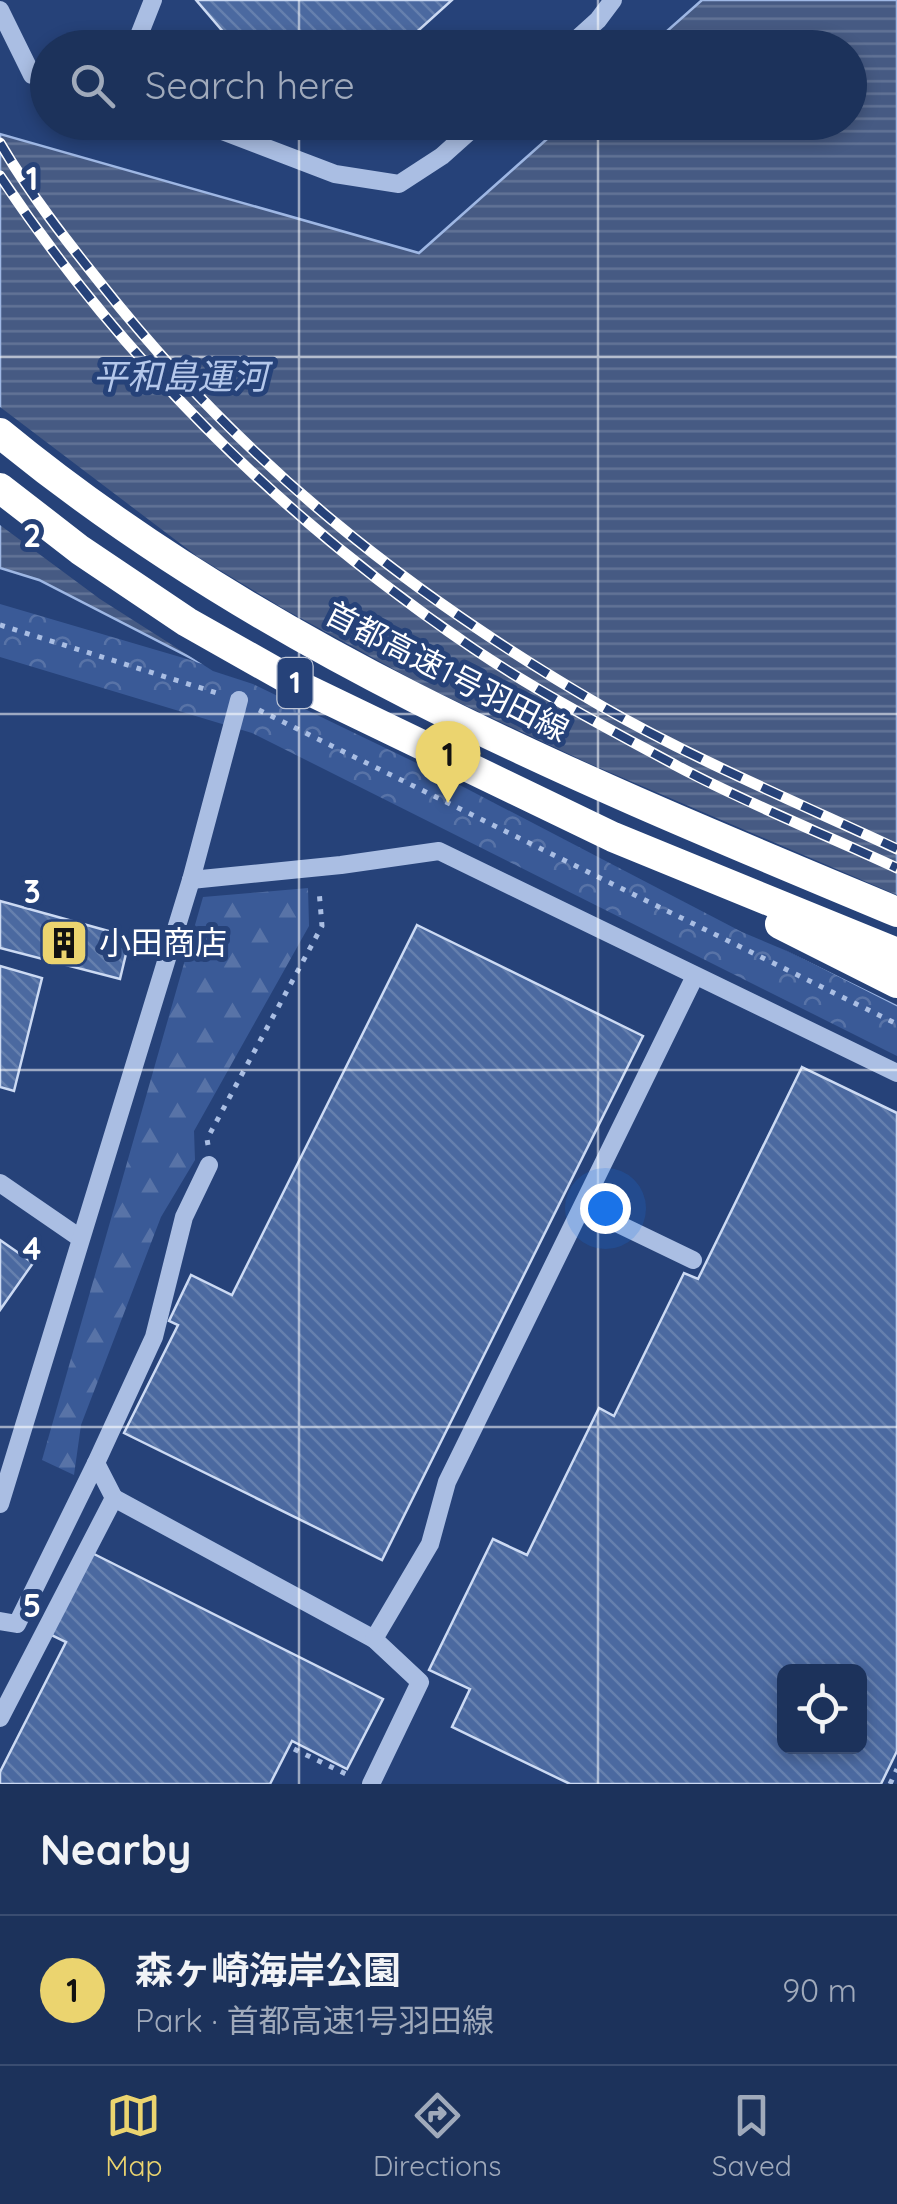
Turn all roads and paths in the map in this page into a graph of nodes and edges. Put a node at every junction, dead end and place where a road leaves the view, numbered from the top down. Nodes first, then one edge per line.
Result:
1 (153, 0) edge
2 (613, 0) edge
3 (0, 10) edge
4 (141, 30) edge
5 (587, 30) edge
6 (30, 70) edge
7 (246, 140) edge
8 (460, 140) edge
9 (0, 433) edge
10 (0, 488) edge
11 (0, 625) edge
12 (238, 700) junction
13 (613, 837) junction
14 (317, 867) junction
15 (191, 880) junction
16 (897, 912) edge
17 (897, 953) edge
18 (696, 976) junction
19 (897, 983) edge
20 (897, 1024) edge
21 (897, 1073) edge
22 (209, 1164) joint
23 (0, 1183) edge
24 (583, 1207) junction
25 (80, 1238) junction
26 (693, 1260) dead end
27 (96, 1462) junction
28 (114, 1498) junction
29 (0, 1504) edge
30 (0, 1620) edge
31 (374, 1639) junction
32 (0, 1718) edge
33 (294, 1749) dead end
34 (897, 1769) edge
35 (368, 1784) edge
36 (890, 1784) edge

1 - 4 street
2 - 5 street
3 - 6 street
7 - 8 street
9 - 16 highway, 首都高速1号羽田線 / 1
10 - 13 highway, 1
11 - 12 path
12 - 15 street
12 - 20 path
13 - 17 highway, 1
13 - 19 highway
14 - 15 street
14 - 18 street
14 - 22 path
15 - 25 street
18 - 21 street
18 - 24 street
22 - 27 street
23 - 25 street
24 - 26 street
24 - 31 street
25 - 29 street
27 - 28 street
27 - 30 street
28 - 31 street
28 - 32 street
31 - 35 street
33 - 35 path
34 - 36 path

